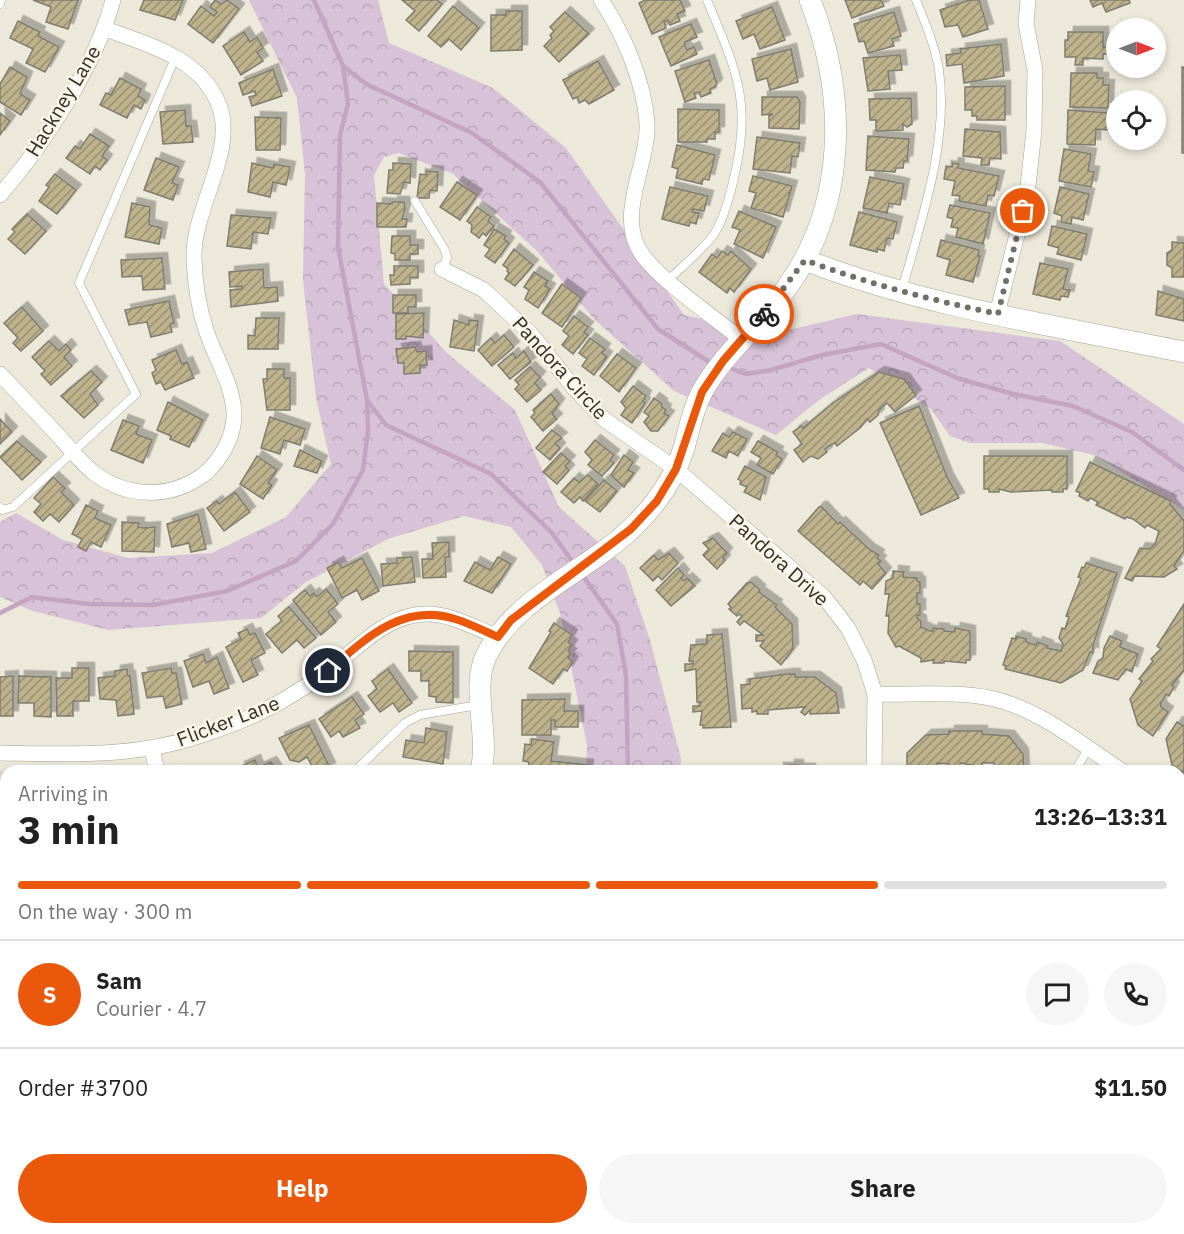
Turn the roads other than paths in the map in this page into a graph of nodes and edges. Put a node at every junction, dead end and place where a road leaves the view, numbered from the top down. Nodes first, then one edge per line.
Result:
1 (113, 0) edge
2 (601, 0) edge
3 (707, 0) edge
4 (810, 0) edge
5 (916, 0) edge
6 (1028, 0) edge
7 (106, 29) junction
8 (176, 56) junction
9 (0, 195) edge
10 (416, 201) dead end
11 (805, 260) junction
12 (442, 269) joint
13 (669, 279) junction
14 (901, 293) junction
15 (998, 314) junction
16 (742, 339) junction
17 (1184, 352) edge
18 (0, 374) edge
19 (72, 450) junction
20 (676, 469) junction
21 (0, 507) edge
22 (498, 637) junction
23 (875, 694) junction
24 (482, 705) junction
25 (152, 749) junction
26 (1088, 749) junction
27 (0, 753) edge
28 (155, 765) edge
29 (361, 765) edge
30 (482, 765) edge
31 (874, 765) edge
32 (1079, 765) edge
33 (1113, 765) edge

1 - 7 street, Hackney Lane
2 - 13 street
3 - 13 lane
4 - 11 street
5 - 14 lane
6 - 15 street
7 - 8 street
7 - 9 street, Hackney Lane
8 - 19 lane
8 - 19 street
10 - 12 lane
11 - 14 street
11 - 16 street
12 - 20 street, Pandora Circle
13 - 16 street
14 - 15 street
15 - 17 street
16 - 20 street
18 - 19 street
19 - 21 lane
20 - 22 street
20 - 23 street, Pandora Drive
22 - 24 street
22 - 25 street, Flicker Lane
23 - 26 street
23 - 31 street, Pandora Drive
24 - 29 lane
24 - 30 street
25 - 27 street, Flicker Lane
25 - 28 street
26 - 32 lane
26 - 33 street

